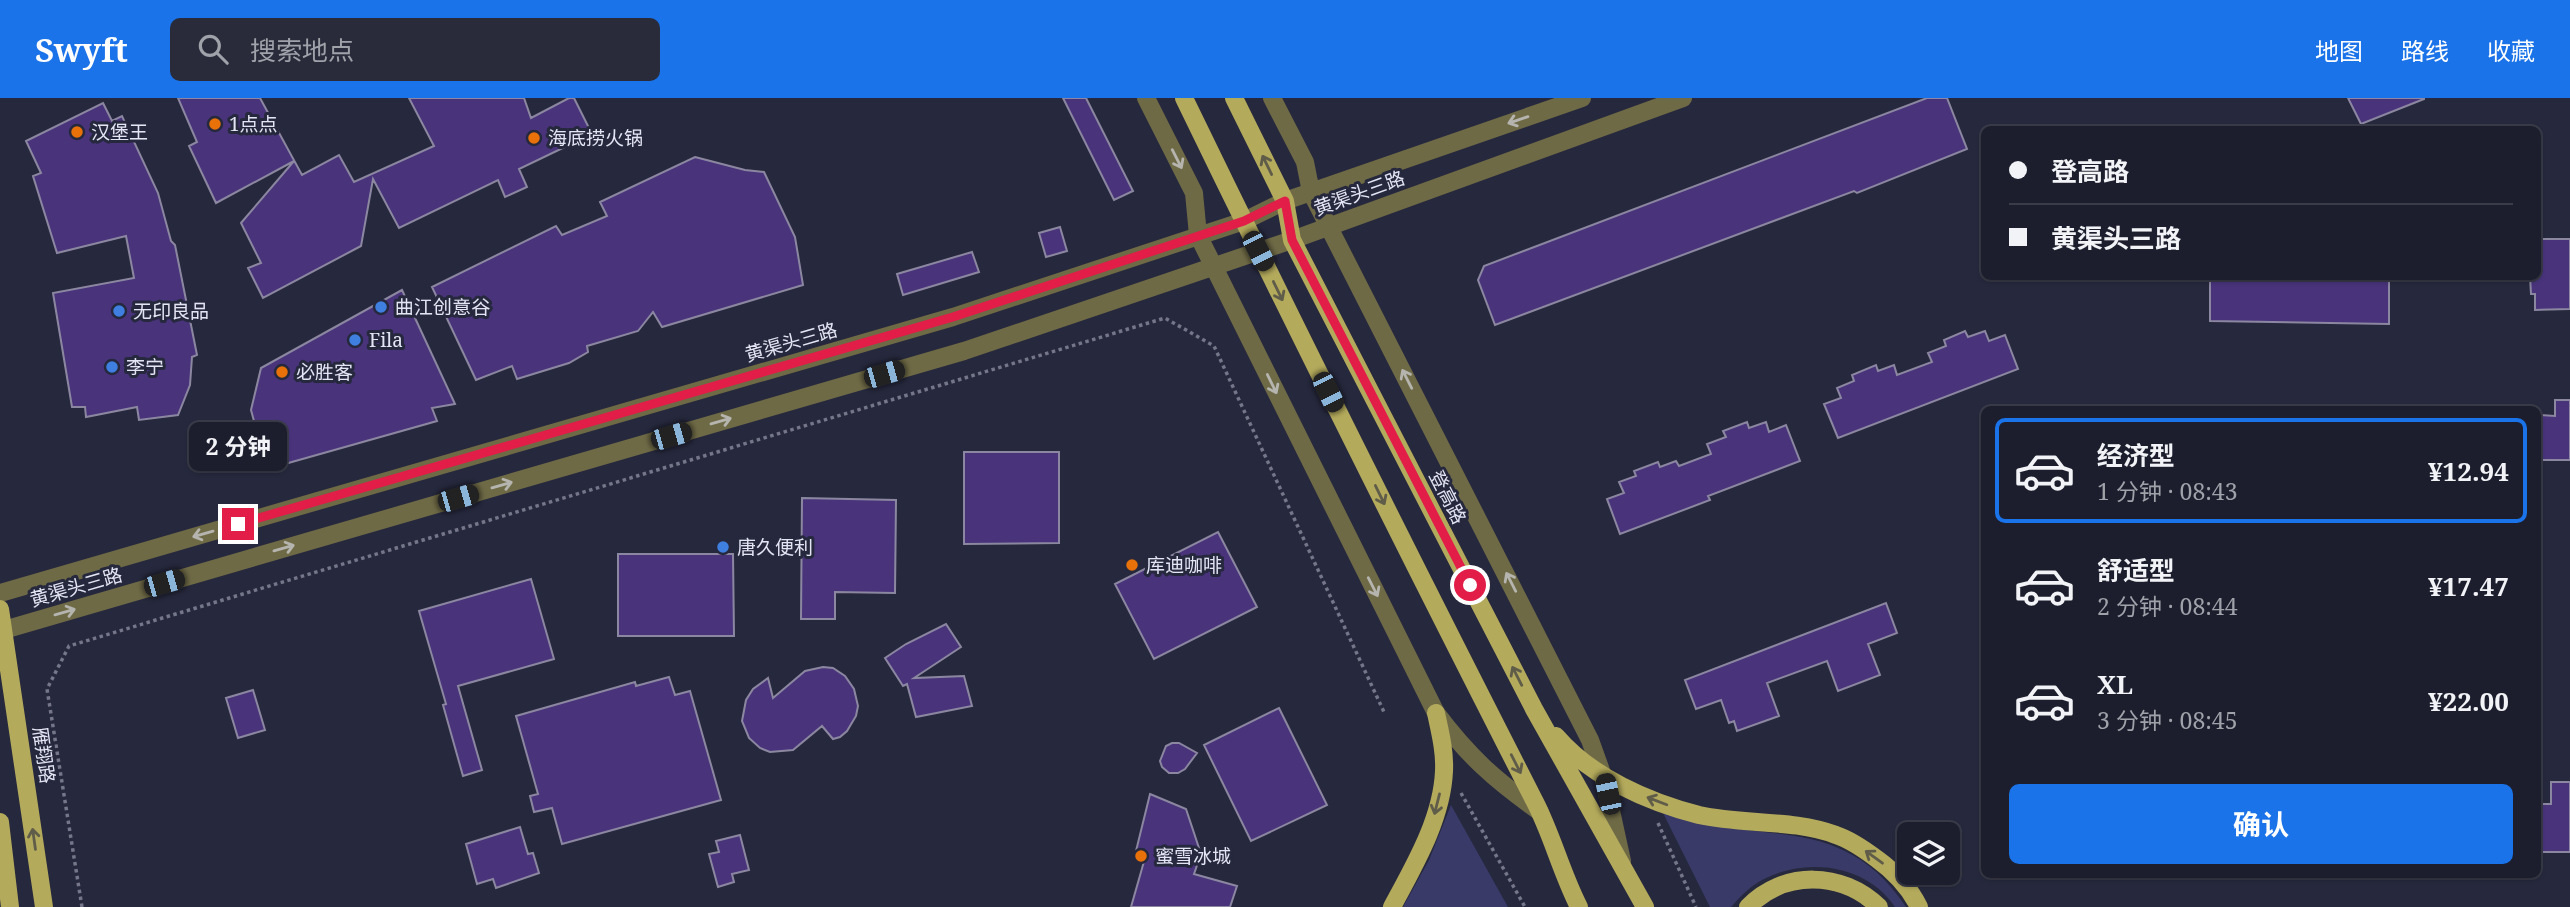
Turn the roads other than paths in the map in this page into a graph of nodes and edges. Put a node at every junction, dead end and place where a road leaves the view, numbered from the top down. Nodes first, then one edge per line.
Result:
1 (1146, 98) edge
2 (1184, 98) edge
3 (1234, 98) edge
4 (1272, 98) edge
5 (1582, 98) edge
6 (1683, 98) edge
7 (1311, 192) junction
8 (1285, 201) junction
9 (1244, 221) junction
10 (1329, 227) junction
11 (1198, 235) junction
12 (1292, 240) junction
13 (1258, 251) junction
14 (1213, 266) junction
15 (0, 593) edge
16 (0, 609) edge
17 (2, 631) edge
18 (1534, 709) junction
19 (1436, 713) junction
20 (1602, 774) junction
21 (1540, 812) junction
22 (0, 822) edge
23 (1625, 871) junction
24 (10, 907) edge
25 (44, 907) edge
26 (1392, 907) edge
27 (1580, 907) edge
28 (1645, 907) edge
29 (1748, 907) edge
30 (1879, 907) edge
31 (1919, 907) edge

1 -> 11 street
2 - 9 main road
8 -> 3 main road, 登高路
4 - 7 street
5 -> 7 street, 黄渠头三路
6 - 10 street, 黄渠头三路
7 - 8 street, 黄渠头三路
7 - 10 street
8 - 9 street, 黄渠头三路
8 - 12 main road, 登高路
9 - 11 street, 黄渠头三路
9 - 13 main road
10 - 12 street, 黄渠头三路
20 -> 10 street
11 - 14 street
11 -> 15 street, 黄渠头三路
12 - 13 street, 黄渠头三路
18 -> 12 main road, 登高路
13 - 14 street, 黄渠头三路
13 -> 21 main road
17 -> 14 street, 黄渠头三路
14 -> 19 street
16 - 17 main road, 雁翔路
25 -> 17 main road, 雁翔路
18 - 20 main road
18 - 23 main road, 登高路
19 - 21 street
19 -> 26 main road
20 - 23 street
31 -> 20 main road
21 - 27 main road
22 - 24 main road
23 - 28 main road, 登高路
29 - 30 main road

